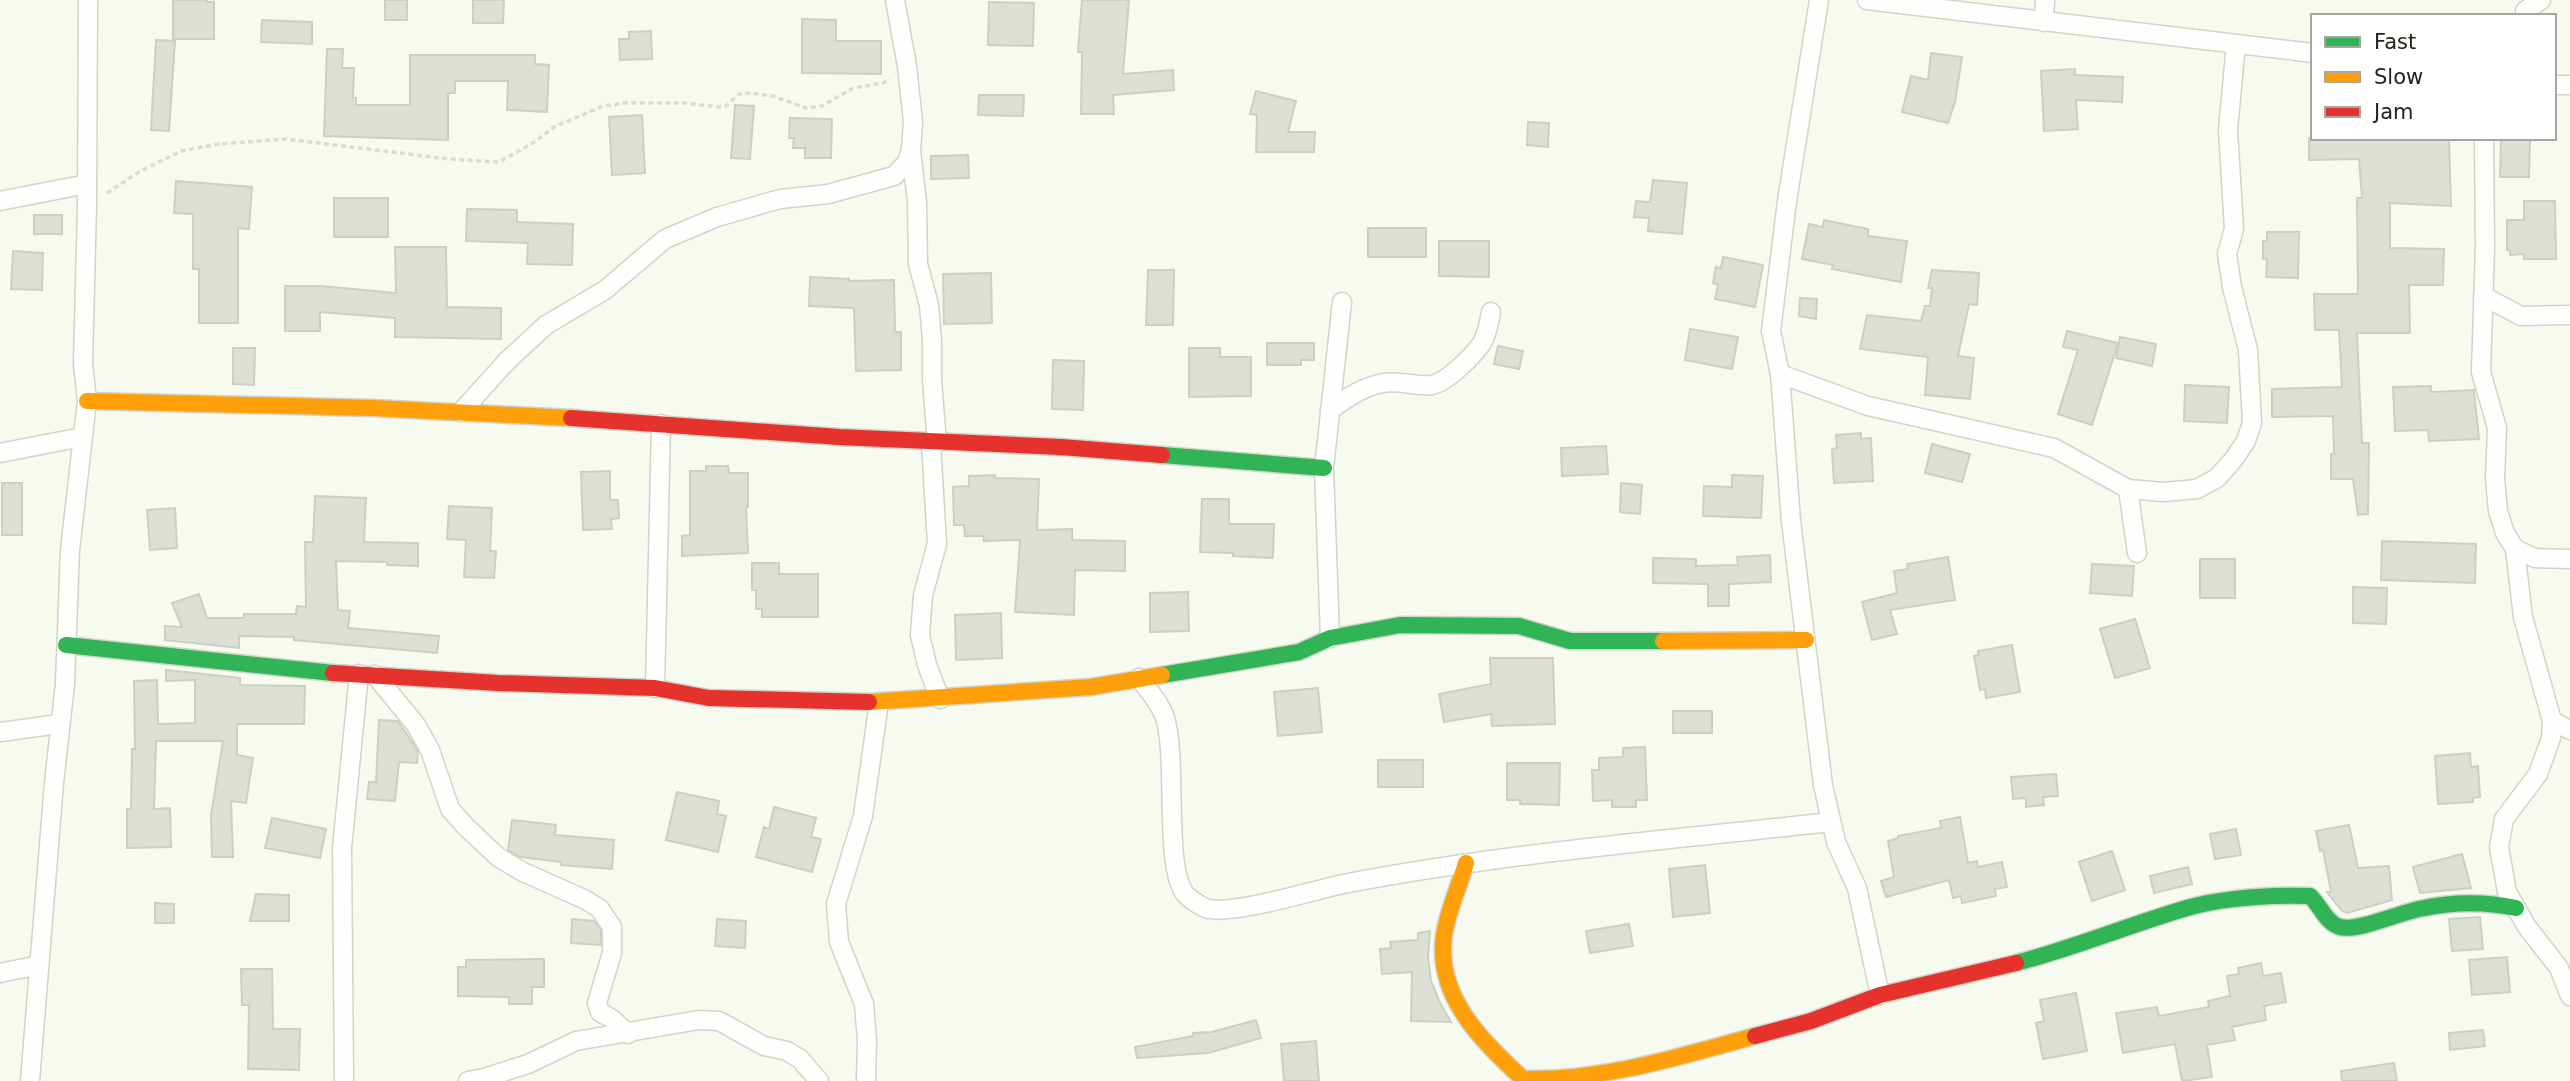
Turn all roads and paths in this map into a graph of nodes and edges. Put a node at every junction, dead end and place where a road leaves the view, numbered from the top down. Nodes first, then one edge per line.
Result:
1 (88, 0) edge
2 (895, 0) edge
3 (1819, 0) edge
4 (1867, 0) edge
5 (2045, 0) edge
6 (2541, 0) edge
7 (2525, 9) edge
8 (2044, 22) junction
9 (2236, 44) junction
10 (2311, 53) edge
11 (907, 66) junction
12 (2484, 140) edge
13 (911, 150) junction
14 (87, 184) junction
15 (0, 201) edge
16 (87, 205) junction
17 (2483, 296) junction
18 (1342, 302) dead end
19 (1491, 312) dead end
20 (2570, 315) edge
21 (1780, 374) junction
22 (87, 401) junction
23 (1330, 410) junction
24 (461, 412) junction
25 (661, 424) junction
26 (82, 438) junction
27 (934, 443) junction
28 (0, 453) edge
29 (1324, 467) junction
30 (2128, 489) junction
31 (2515, 549) junction
32 (2137, 553) dead end
33 (2570, 559) edge
34 (1330, 638) junction
35 (1805, 640) junction
36 (66, 645) junction
37 (367, 675) junction
38 (1139, 678) junction
39 (655, 688) junction
40 (940, 699) junction
41 (878, 702) junction
42 (2552, 722) junction
43 (59, 724) junction
44 (2570, 730) edge
45 (0, 732) edge
46 (1831, 822) junction
47 (1465, 863) junction
48 (2516, 908) junction
49 (39, 965) junction
50 (0, 972) edge
51 (1880, 995) junction
52 (2570, 996) edge
53 (628, 1034) junction
54 (1521, 1080) edge
55 (30, 1081) edge
56 (344, 1081) edge
57 (468, 1081) edge
58 (819, 1081) edge
59 (866, 1081) edge
60 (1559, 1081) edge

1 - 14 street
2 - 11 street
3 - 21 street
4 - 8 street
5 - 8 street
6 - 7 street
8 - 9 street
9 - 10 street
9 - 30 street
11 - 13 street
11 - 16 path
12 - 17 street
13 - 24 street
13 - 27 street
14 - 15 street
14 - 16 street
16 - 22 street
17 - 20 street
17 - 31 street
18 - 23 street
19 - 23 street
21 - 30 street
21 - 35 street
22 - 24 street
22 - 26 street
23 - 29 street
24 - 25 street
25 - 27 street
25 - 39 street
26 - 28 street
26 - 36 street
27 - 29 street
27 - 40 street
29 - 34 street
30 - 32 street
31 - 33 street
31 - 42 street
34 - 35 street
34 - 38 street
35 - 46 street
36 - 37 street
36 - 43 street
37 - 39 street
37 - 53 street
37 - 56 street
38 - 40 street
38 - 47 street
39 - 41 street
40 - 41 street
41 - 59 street
42 - 44 street
42 - 48 street
43 - 45 street
43 - 49 street
46 - 47 street
46 - 51 street
47 - 54 street
48 - 51 street
48 - 52 street
49 - 50 street
49 - 55 street
51 - 60 street
53 - 57 street
53 - 58 street
54 - 60 street

